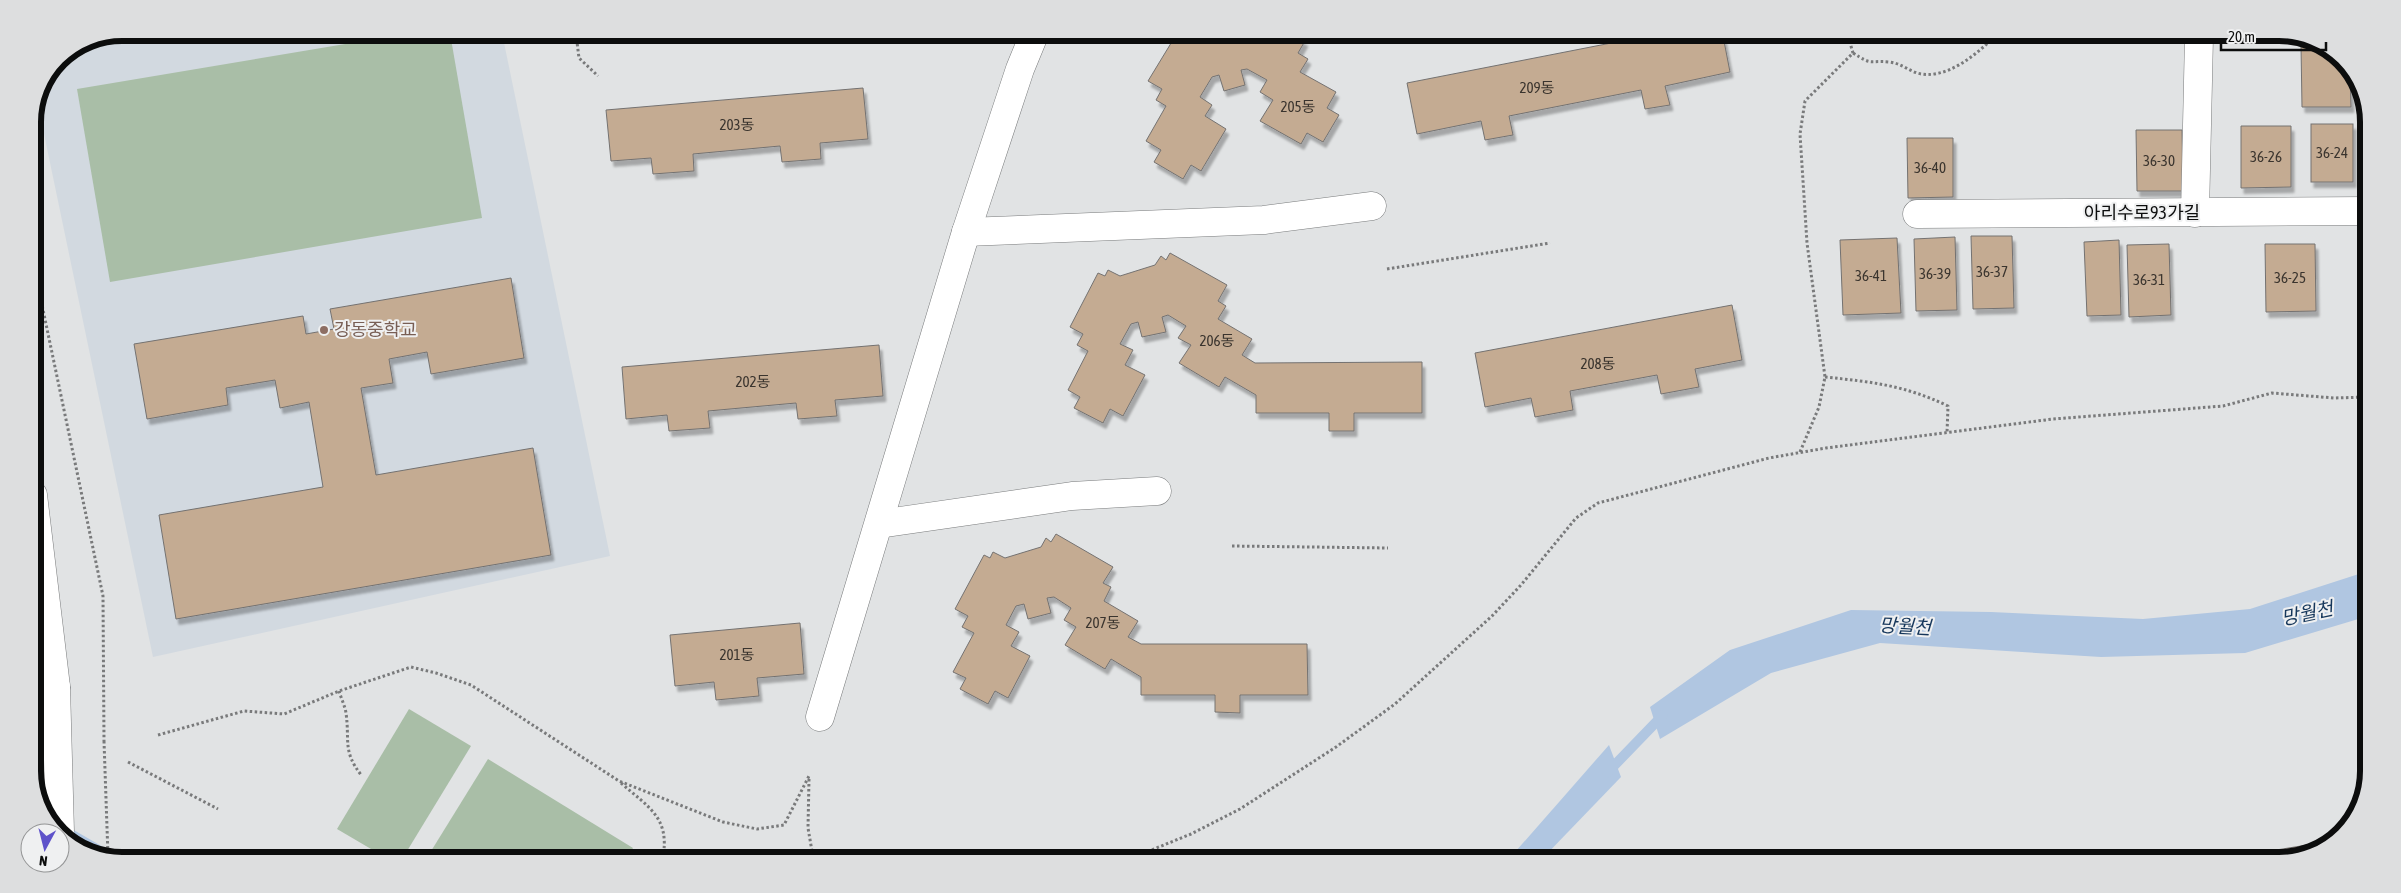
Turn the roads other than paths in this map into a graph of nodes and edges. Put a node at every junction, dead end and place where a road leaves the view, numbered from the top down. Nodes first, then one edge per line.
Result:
1 (1031, 41) edge
2 (2199, 41) edge
3 (1372, 206) dead end
4 (2360, 211) edge
5 (2195, 212) junction
6 (1917, 214) dead end
7 (966, 232) junction
8 (1157, 491) dead end
9 (879, 524) junction
10 (41, 562) edge
11 (820, 717) dead end
12 (60, 822) edge

1 - 7 street
2 - 5 street
3 - 7 street
4 - 5 street, 아리수로93가길
5 - 6 street, 아리수로93가길
7 - 9 street
8 - 9 street
9 - 11 street
10 - 12 street, bridge

